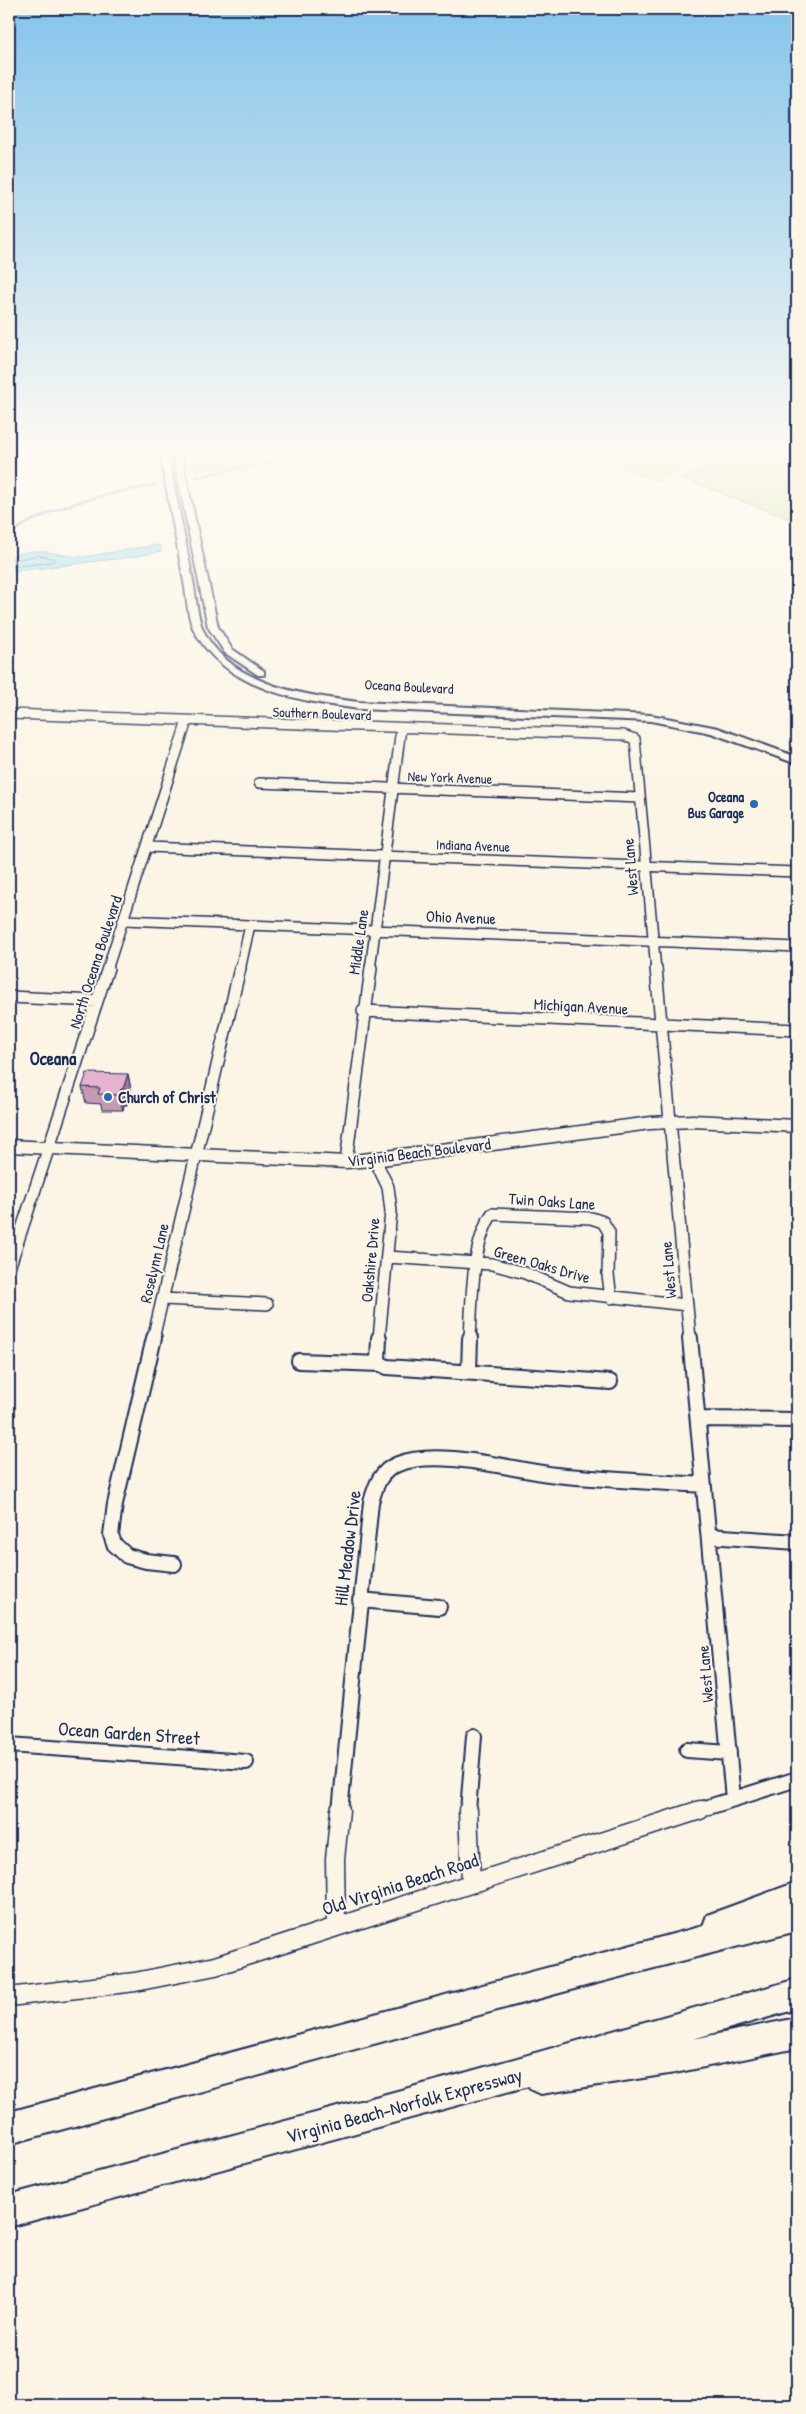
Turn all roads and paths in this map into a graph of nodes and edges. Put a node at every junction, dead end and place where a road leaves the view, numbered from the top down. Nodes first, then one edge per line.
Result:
1 (186, 567) edge
2 (200, 567) edge
3 (250, 667) junction
4 (238, 672) junction
5 (9, 714) edge
6 (187, 721) junction
7 (401, 728) junction
8 (635, 739) joint
9 (797, 750) edge
10 (797, 761) edge
11 (258, 783) dead end
12 (392, 789) junction
13 (640, 798) junction
14 (148, 847) junction
15 (385, 855) junction
16 (646, 866) junction
17 (797, 872) edge
18 (124, 920) junction
19 (250, 925) junction
20 (375, 928) junction
21 (653, 940) junction
22 (797, 947) edge
23 (9, 997) edge
24 (98, 1001) junction
25 (363, 1011) junction
26 (661, 1025) junction
27 (797, 1030) edge
28 (672, 1122) junction
29 (797, 1126) edge
30 (9, 1146) edge
31 (50, 1148) junction
32 (196, 1155) junction
33 (375, 1160) junction
34 (346, 1162) junction
35 (388, 1257) junction
36 (476, 1263) junction
37 (9, 1268) edge
38 (611, 1298) junction
39 (163, 1299) junction
40 (267, 1304) dead end
41 (687, 1305) junction
42 (298, 1361) dead end
43 (382, 1364) junction
44 (469, 1372) junction
45 (610, 1382) dead end
46 (698, 1418) junction
47 (797, 1420) edge
48 (704, 1485) junction
49 (709, 1536) junction
50 (797, 1542) edge
51 (174, 1564) dead end
52 (360, 1600) junction
53 (440, 1607) dead end
54 (474, 1736) dead end
55 (9, 1745) edge
56 (687, 1750) dead end
57 (729, 1753) junction
58 (246, 1762) dead end
59 (797, 1779) edge
60 (733, 1799) junction
61 (471, 1883) junction
62 (797, 1896) edge
63 (797, 1916) edge
64 (336, 1926) junction
65 (589, 1970) junction
66 (797, 1994) edge
67 (9, 1997) edge
68 (797, 2033) edge
69 (457, 2091) junction
70 (9, 2128) edge
71 (9, 2211) edge

1 - 4 main road, Oceana Boulevard
2 - 3 main road, Oceana Boulevard
3 - 4 main road
3 - 9 main road, Oceana Boulevard
4 - 10 main road, Oceana Boulevard
5 - 6 street, Southern Boulevard
6 - 7 street, Southern Boulevard
6 - 14 street, North Oceana Boulevard
7 - 8 street, Southern Boulevard
7 - 12 street, Middle Lane
8 - 13 street, West Lane
11 - 12 street, New York Avenue
12 - 13 street, New York Avenue
12 - 15 street, Middle Lane
13 - 16 street, West Lane
14 - 15 street, Indiana Avenue
14 - 18 street, North Oceana Boulevard
15 - 16 street, Indiana Avenue
15 - 20 street, Middle Lane
16 - 17 street, Indiana Avenue
16 - 21 street, West Lane
18 - 19 street, Ohio Avenue
18 - 24 street, North Oceana Boulevard
19 - 20 street, Ohio Avenue
19 - 32 street, Roselynn Lane
20 - 21 street, Ohio Avenue
20 - 25 street, Middle Lane
21 - 22 street, Ohio Avenue
21 - 26 street, West Lane
23 - 24 street
24 - 31 street, North Oceana Boulevard
25 - 26 street, Michigan Avenue
25 - 34 street, Middle Lane
26 - 27 street, Michigan Avenue
26 - 28 street, West Lane
28 - 29 main road, Virginia Beach Boulevard
28 - 33 main road, Virginia Beach Boulevard
28 - 41 street, West Lane
30 - 31 main road, Virginia Beach Boulevard
31 - 32 main road, Virginia Beach Boulevard
31 - 37 street, North Oceana Boulevard
32 - 34 main road, Virginia Beach Boulevard
32 - 39 street, Roselynn Lane
33 - 34 main road, Virginia Beach Boulevard
33 - 35 street, Oakshire Drive
35 - 36 street, Green Oaks Drive
35 - 43 street, Oakshire Drive
36 - 38 street, Green Oaks Drive
36 - 38 street, Twin Oaks Lane
36 - 44 street, Twin Oaks Lane
38 - 41 street, Green Oaks Drive
39 - 40 street
39 - 51 street, Roselynn Lane
41 - 46 street, West Lane
42 - 43 street
43 - 44 street
44 - 45 street
46 - 47 street
46 - 48 street, West Lane
48 - 49 street, West Lane
48 - 52 street, Hill Meadow Drive
49 - 50 street
49 - 57 street, West Lane
52 - 53 street
52 - 64 street, Hill Meadow Drive
54 - 61 street
55 - 58 street, Ocean Garden Street
56 - 57 street
57 - 60 street, West Lane
59 - 60 street, Old Virginia Beach Road
60 - 61 street, Old Virginia Beach Road
61 - 64 street, Old Virginia Beach Road
62 - 65 highway
63 - 65 highway
64 - 67 street, Old Virginia Beach Road
65 - 70 highway
66 - 69 highway, Virginia Beach-Norfolk Expressway
68 - 69 highway
69 - 71 highway, Virginia Beach-Norfolk Expressway

